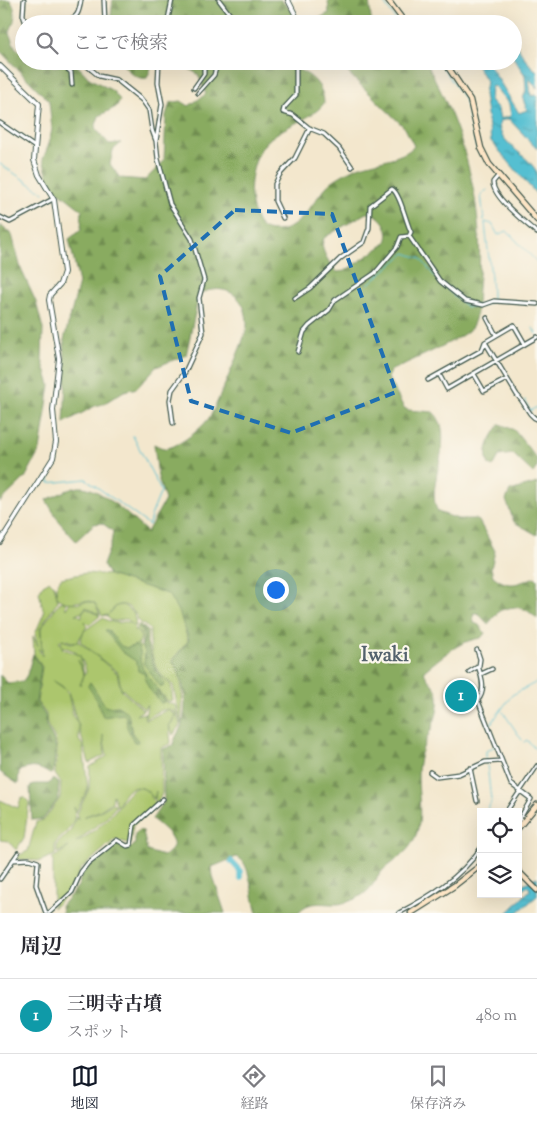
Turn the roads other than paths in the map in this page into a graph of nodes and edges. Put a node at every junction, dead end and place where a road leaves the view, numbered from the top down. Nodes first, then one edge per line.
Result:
1 (24, 0) edge
2 (81, 0) edge
3 (104, 0) edge
4 (172, 0) edge
5 (219, 0) edge
6 (288, 0) edge
7 (388, 0) edge
8 (23, 15) edge
9 (76, 15) edge
10 (105, 15) edge
11 (169, 15) edge
12 (229, 15) edge
13 (296, 15) edge
14 (399, 15) edge
15 (0, 66) edge
16 (69, 70) edge
17 (92, 70) edge
18 (159, 70) edge
19 (204, 70) edge
20 (215, 70) edge
21 (296, 70) edge
22 (450, 70) edge
23 (72, 84) dead end
24 (194, 88) dead end
25 (198, 93) dead end
26 (0, 123) edge
27 (310, 128) junction
28 (156, 141) junction
29 (35, 147) junction
30 (352, 167) dead end
31 (498, 176) junction
32 (53, 199) junction
33 (0, 217) edge
34 (283, 218) dead end
35 (537, 220) edge
36 (537, 233) edge
37 (409, 236) junction
38 (295, 298) dead end
39 (537, 304) edge
40 (486, 318) dead end
41 (496, 335) junction
42 (537, 336) edge
43 (485, 342) junction
44 (525, 344) junction
45 (298, 352) dead end
46 (497, 361) junction
47 (439, 374) junction
48 (474, 374) junction
49 (507, 379) junction
50 (428, 380) dead end
51 (537, 419) edge
52 (173, 423) dead end
53 (0, 542) edge
54 (478, 650) dead end
55 (485, 658) dead end
56 (480, 661) junction
57 (478, 666) junction
58 (492, 670) dead end
59 (469, 672) dead end
60 (481, 674) junction
61 (503, 761) junction
62 (537, 766) edge
63 (470, 768) junction
64 (430, 773) dead end
65 (521, 791) junction
66 (162, 799) dead end
67 (477, 801) dead end
68 (537, 805) edge
69 (509, 808) edge
70 (522, 816) edge
71 (522, 823) edge
72 (18, 853) dead end
73 (477, 853) edge
74 (13, 860) junction
75 (477, 868) edge
76 (522, 875) edge
77 (0, 879) edge
78 (537, 890) edge
79 (48, 913) edge
80 (399, 913) edge
81 (411, 913) edge

1 - 8 street
2 - 9 street
3 - 10 street
4 - 11 street
5 - 12 street
6 - 13 street
7 - 14 main road
15 - 29 street
16 - 23 street
17 - 28 street
18 - 28 street
19 - 24 street
20 - 25 street
21 - 27 street
22 - 31 main road
26 - 29 street
27 - 30 street
27 - 34 street
28 - 52 street
29 - 32 street
31 - 35 main road
31 - 36 street
32 - 33 street
32 - 53 street
37 - 38 street
37 - 39 street
37 - 45 street
40 - 41 street
41 - 43 street
41 - 44 street
42 - 44 street
43 - 46 street
43 - 47 street
44 - 46 street
46 - 48 street
46 - 49 street
47 - 48 street
47 - 50 street
48 - 49 street
49 - 51 street
54 - 56 street
55 - 56 street
56 - 57 street
57 - 59 street
57 - 60 street
58 - 60 street
60 - 61 street
61 - 63 street
61 - 65 street
62 - 65 street
63 - 64 street
63 - 67 street
65 - 69 street
65 - 70 street
66 - 79 street
68 - 71 main road
72 - 74 street
73 - 80 street
74 - 77 street
74 - 79 street
75 - 81 main road
76 - 78 main road

